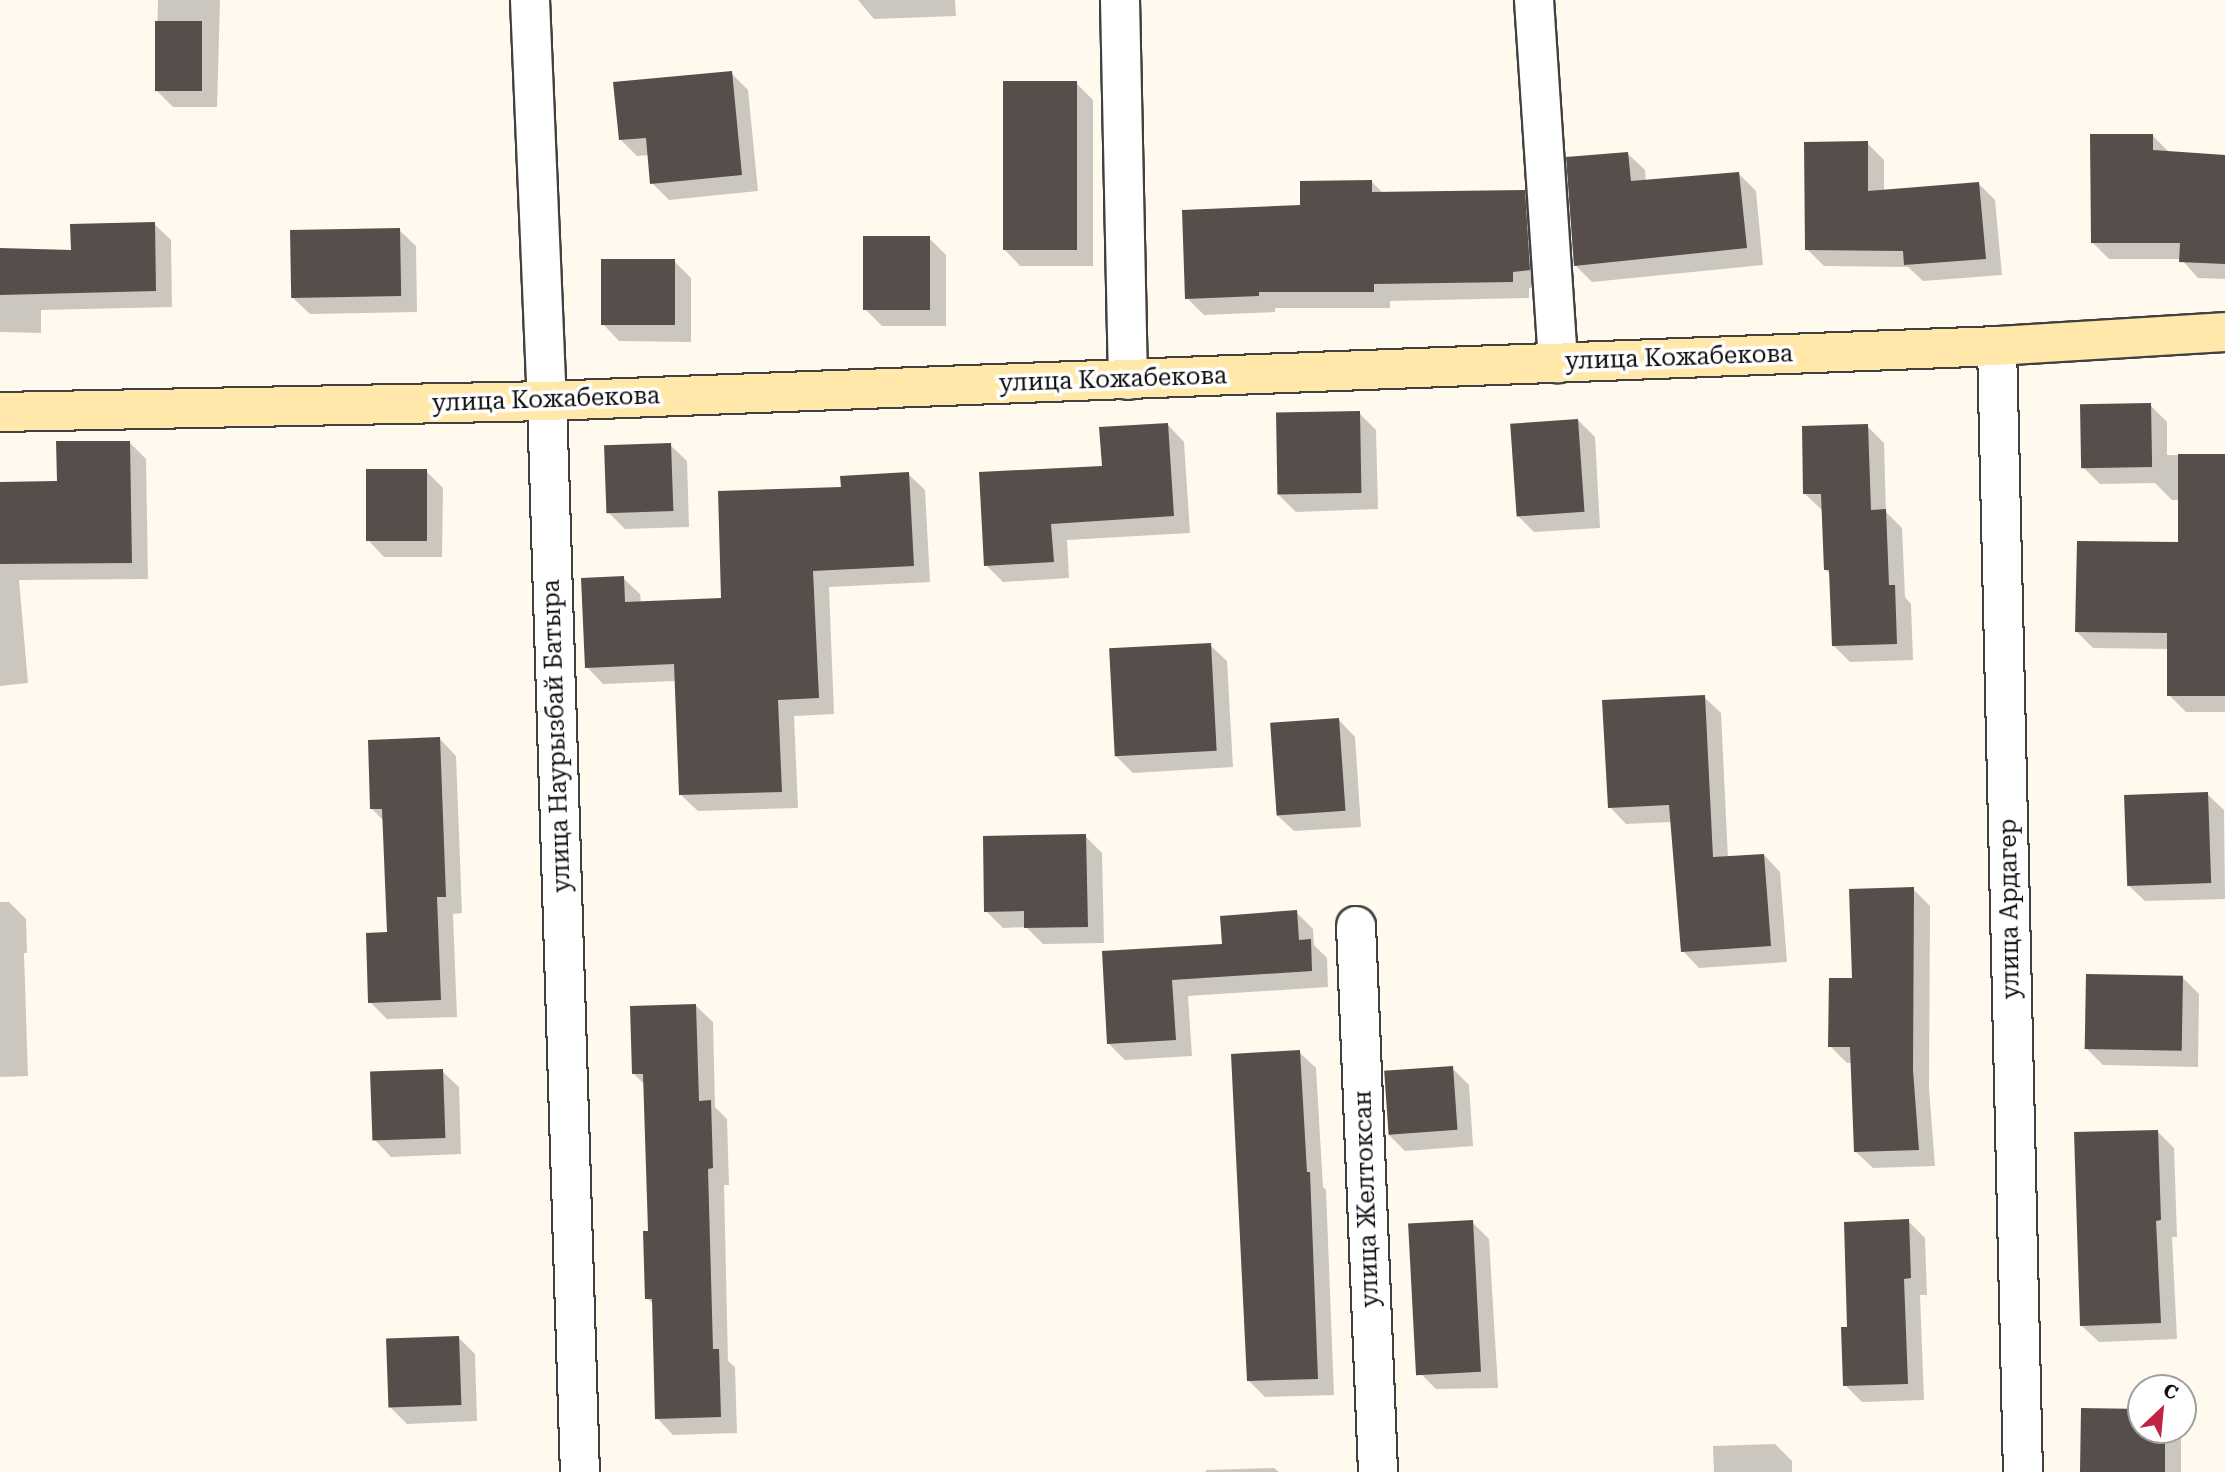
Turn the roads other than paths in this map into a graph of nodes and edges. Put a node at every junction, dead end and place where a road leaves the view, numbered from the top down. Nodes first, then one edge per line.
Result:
1 (530, 0) edge
2 (1120, 0) edge
3 (1534, 0) edge
4 (2225, 332) edge
5 (1997, 345) junction
6 (1558, 362) junction
7 (1128, 380) junction
8 (547, 401) junction
9 (0, 412) edge
10 (1356, 926) dead end
11 (580, 1472) edge
12 (1378, 1472) edge
13 (2023, 1472) edge

1 - 8 street, улица Наурызбай Батыра
2 - 7 street
3 - 6 street
4 - 5 main road, улица Кожабекова
5 - 6 main road, улица Кожабекова
5 - 13 street, улица Ардагер
6 - 7 main road, улица Кожабекова
7 - 8 main road, улица Кожабекова
8 - 9 main road, улица Кожабекова
8 - 11 street, улица Наурызбай Батыра
10 - 12 street, улица Желтоксан

